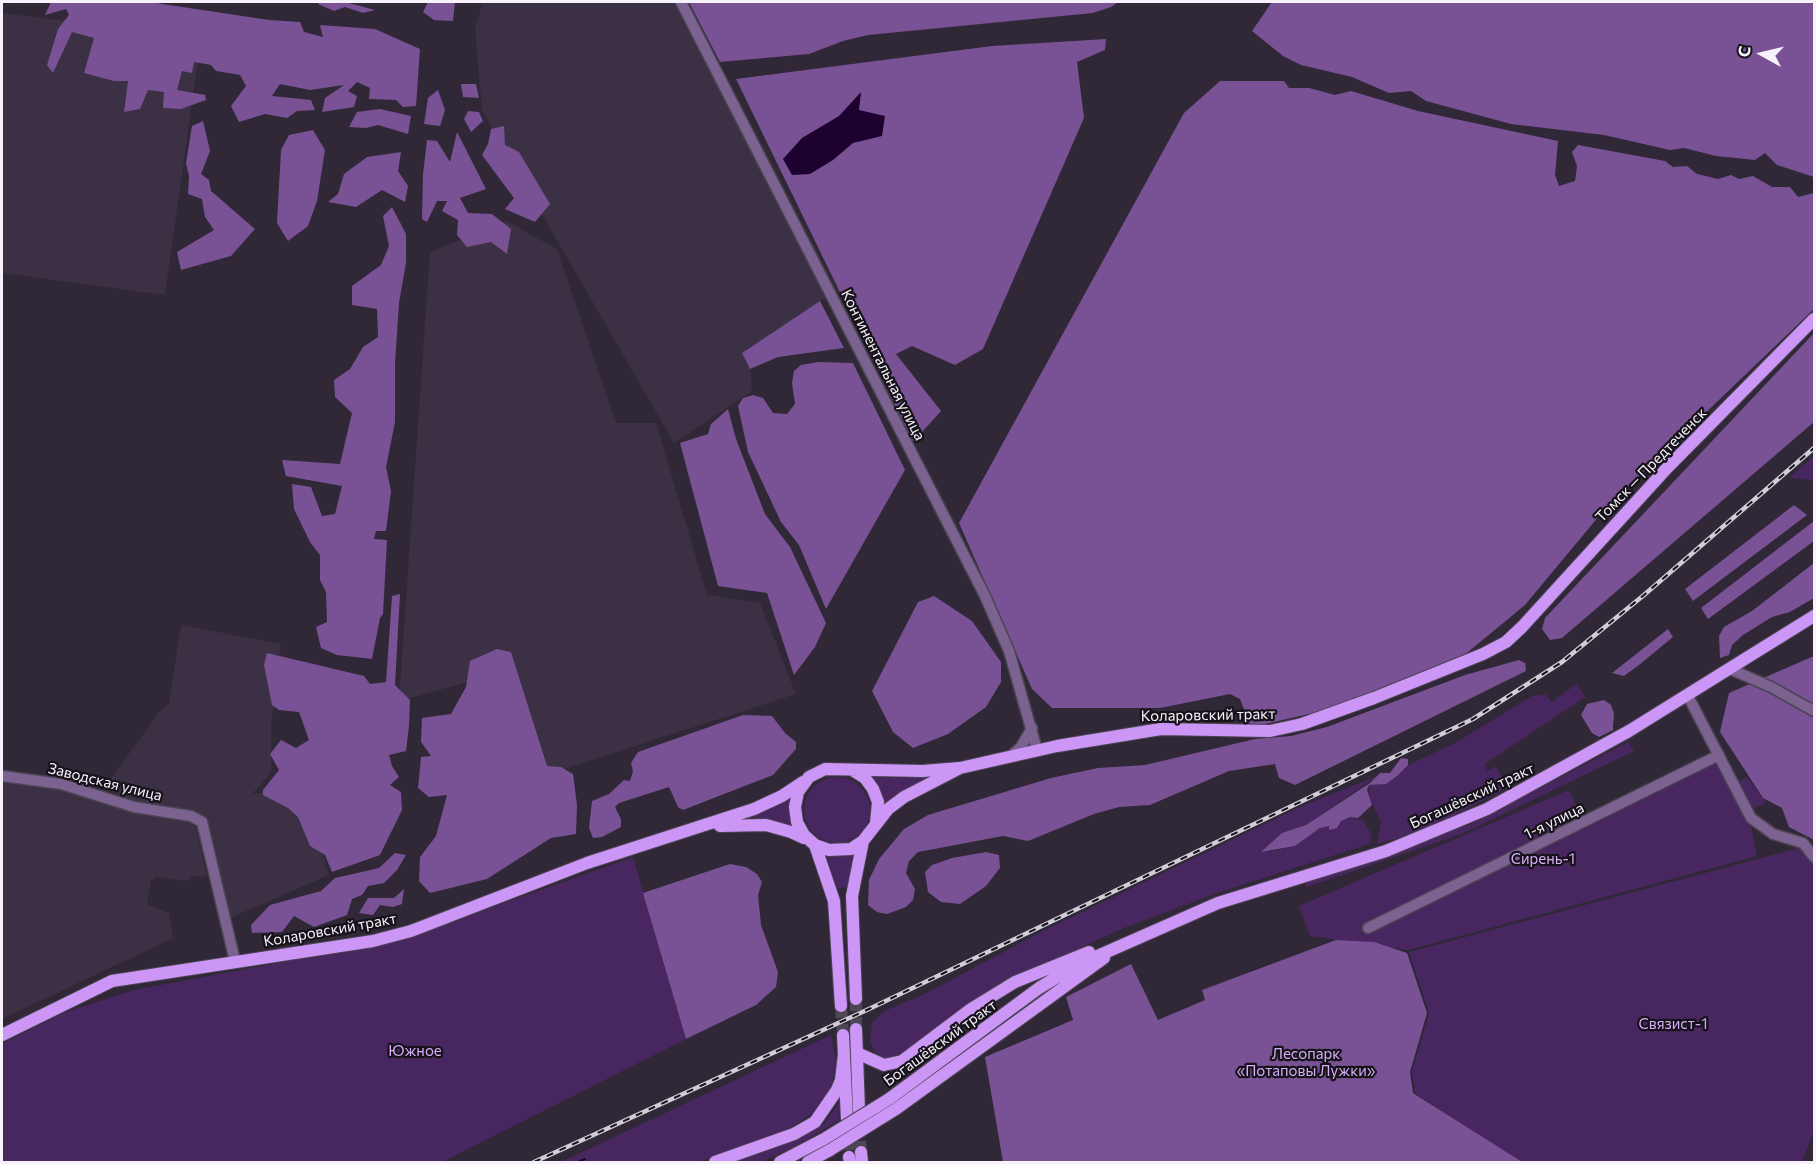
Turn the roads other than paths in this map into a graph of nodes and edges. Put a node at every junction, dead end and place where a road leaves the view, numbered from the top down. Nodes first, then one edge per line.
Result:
1 (681, 2) edge
2 (1815, 319) edge
3 (1815, 616) edge
4 (1513, 636) joint
5 (1730, 669) junction
6 (1688, 696) junction
7 (1815, 711) edge
8 (1032, 728) junction
9 (1057, 746) junction
10 (1037, 750) junction
11 (1719, 755) junction
12 (1011, 756) junction
13 (846, 768) junction
14 (960, 768) junction
15 (2, 776) edge
16 (807, 780) junction
17 (876, 824) junction
18 (695, 830) junction
19 (863, 842) junction
20 (812, 843) junction
21 (1815, 857) edge
22 (1368, 928) dead end
23 (1117, 948) junction
24 (235, 961) junction
25 (856, 999) tunnel mouth
26 (841, 1006) tunnel mouth
27 (856, 1029) tunnel mouth
28 (2, 1035) edge
29 (843, 1035) tunnel mouth
30 (844, 1053) junction
31 (857, 1053) junction
32 (859, 1110) tunnel mouth
33 (847, 1120) tunnel mouth
34 (827, 1145) junction
35 (715, 1162) edge
36 (780, 1162) edge
37 (808, 1162) edge

1 - 8 street, Континентальная улица
2 - 4 main road, Томск — Предтеченск
3 - 5 main road, Богашёвский тракт
4 - 9 main road, Коларовский тракт
5 - 6 main road, Богашёвский тракт
5 - 7 street
6 - 11 street
6 - 23 main road, Богашёвский тракт
8 - 9 street
8 - 10 street, Континентальная улица
8 - 12 street
9 - 10 main road, Коларовский тракт
10 - 12 main road, Коларовский тракт
11 - 21 street
11 - 22 street, 1-я улица
12 - 14 main road, Коларовский тракт
13 - 14 main road
13 - 16 main road
13 - 17 main road
14 - 17 main road
15 - 24 street, Заводская улица
16 - 18 main road, Коларовский тракт
16 - 20 main road
17 - 19 main road
18 - 20 main road, Коларовский тракт
18 - 24 main road, Коларовский тракт
19 - 20 main road
19 - 25 main road
20 - 26 main road
23 - 31 main road
23 - 34 main road, Богашёвский тракт, bridge
24 - 28 main road, Коларовский тракт
27 - 31 main road
29 - 30 main road
30 - 33 main road
30 - 35 main road
31 - 32 main road
34 - 36 main road, Богашёвский тракт
34 - 37 main road, Богашёвский тракт

